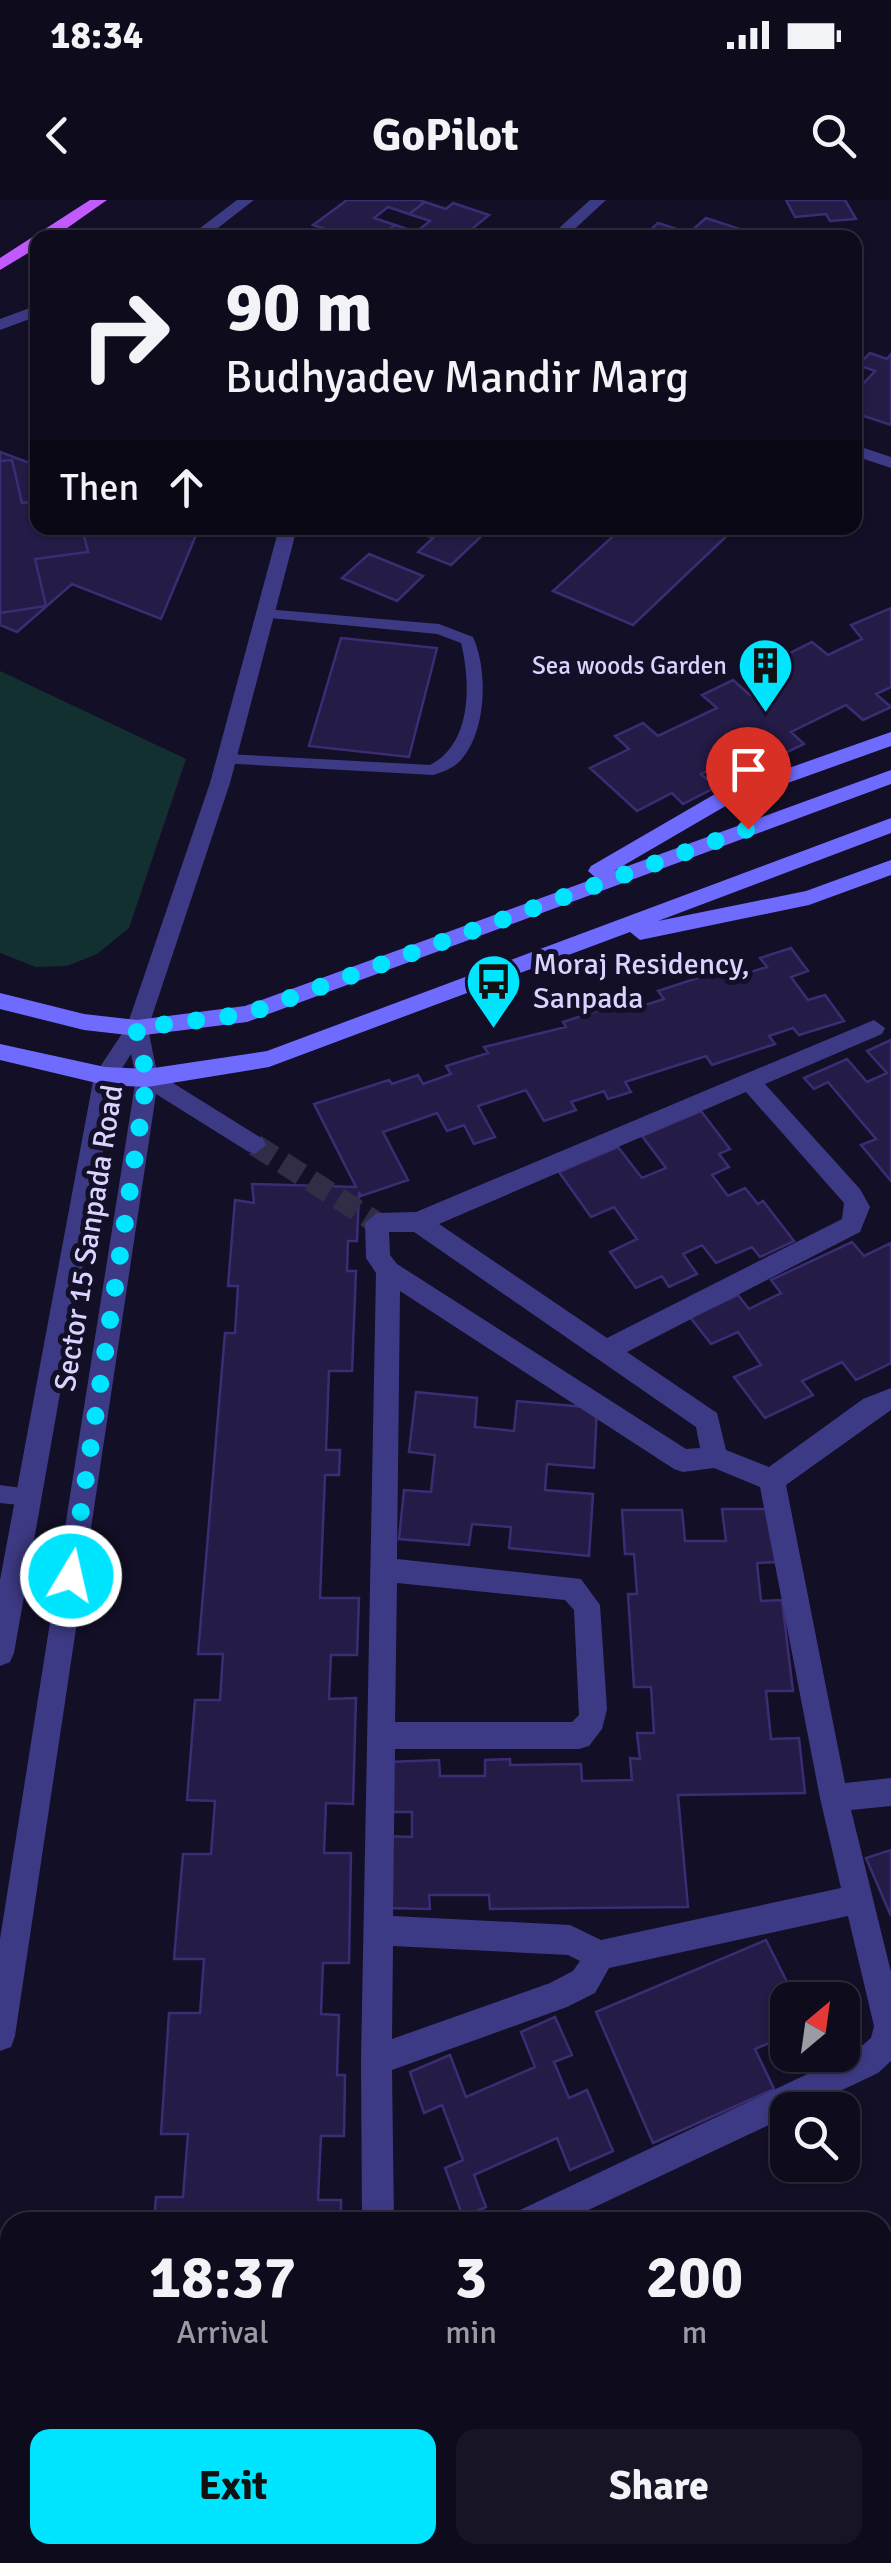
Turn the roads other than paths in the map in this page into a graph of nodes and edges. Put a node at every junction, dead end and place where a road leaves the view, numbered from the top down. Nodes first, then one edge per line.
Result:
1 (100, 200) edge
2 (247, 200) edge
3 (600, 200) edge
4 (54, 230) edge
5 (205, 230) edge
6 (564, 230) edge
7 (30, 246) edge
8 (0, 265) edge
9 (30, 313) edge
10 (0, 325) edge
11 (862, 453) edge
12 (891, 463) edge
13 (286, 535) edge
14 (265, 614) junction
15 (891, 738) edge
16 (226, 759) junction
17 (891, 777) edge
18 (891, 825) edge
19 (891, 866) edge
20 (538, 906) junction
21 (566, 946) junction
22 (0, 1001) edge
23 (136, 1028) junction
24 (874, 1028) dead end
25 (0, 1052) edge
26 (105, 1076) junction
27 (147, 1078) junction
28 (749, 1080) junction
29 (256, 1145) tunnel mouth
30 (418, 1222) junction
31 (388, 1271) junction
32 (606, 1351) junction
33 (891, 1399) edge
34 (716, 1458) junction
35 (772, 1480) junction
36 (0, 1494) edge
37 (28, 1496) junction
38 (385, 1570) junction
39 (0, 1653) edge
40 (381, 1734) junction
41 (891, 1792) edge
42 (834, 1798) junction
43 (858, 1898) junction
44 (379, 1930) junction
45 (600, 1955) junction
46 (0, 2036) edge
47 (376, 2060) junction
48 (378, 2212) edge
49 (549, 2212) edge

1 - 4 main road
2 - 5 street
3 - 6 street
7 - 8 main road
9 - 10 street
11 - 12 street
13 - 14 street
14 - 16 street
14 - 16 lane
15 - 20 main road
16 - 23 street
17 - 20 main road
18 - 21 main road
19 - 21 main road
20 - 23 main road
21 - 27 main road
22 - 23 main road
23 - 26 street, Sector 15 Sanpada Road
23 - 27 street, Sector 15 Sanpada Road
24 - 28 street
25 - 26 main road
26 - 27 main road
26 - 37 street, Sector 15 Sanpada Road
27 - 29 street
27 - 46 street, Sector 15 Sanpada Road
28 - 30 street
28 - 32 street
30 - 31 street
30 - 32 street
31 - 34 street
31 - 38 street
32 - 34 street
33 - 35 street
34 - 35 street
35 - 42 street
36 - 37 lane
37 - 39 street, Sector 15 Sanpada Road
38 - 40 street
38 - 40 street
40 - 44 street
41 - 42 street
42 - 43 street
43 - 45 street
43 - 49 street
44 - 45 street
44 - 47 street
45 - 47 street
47 - 48 street

